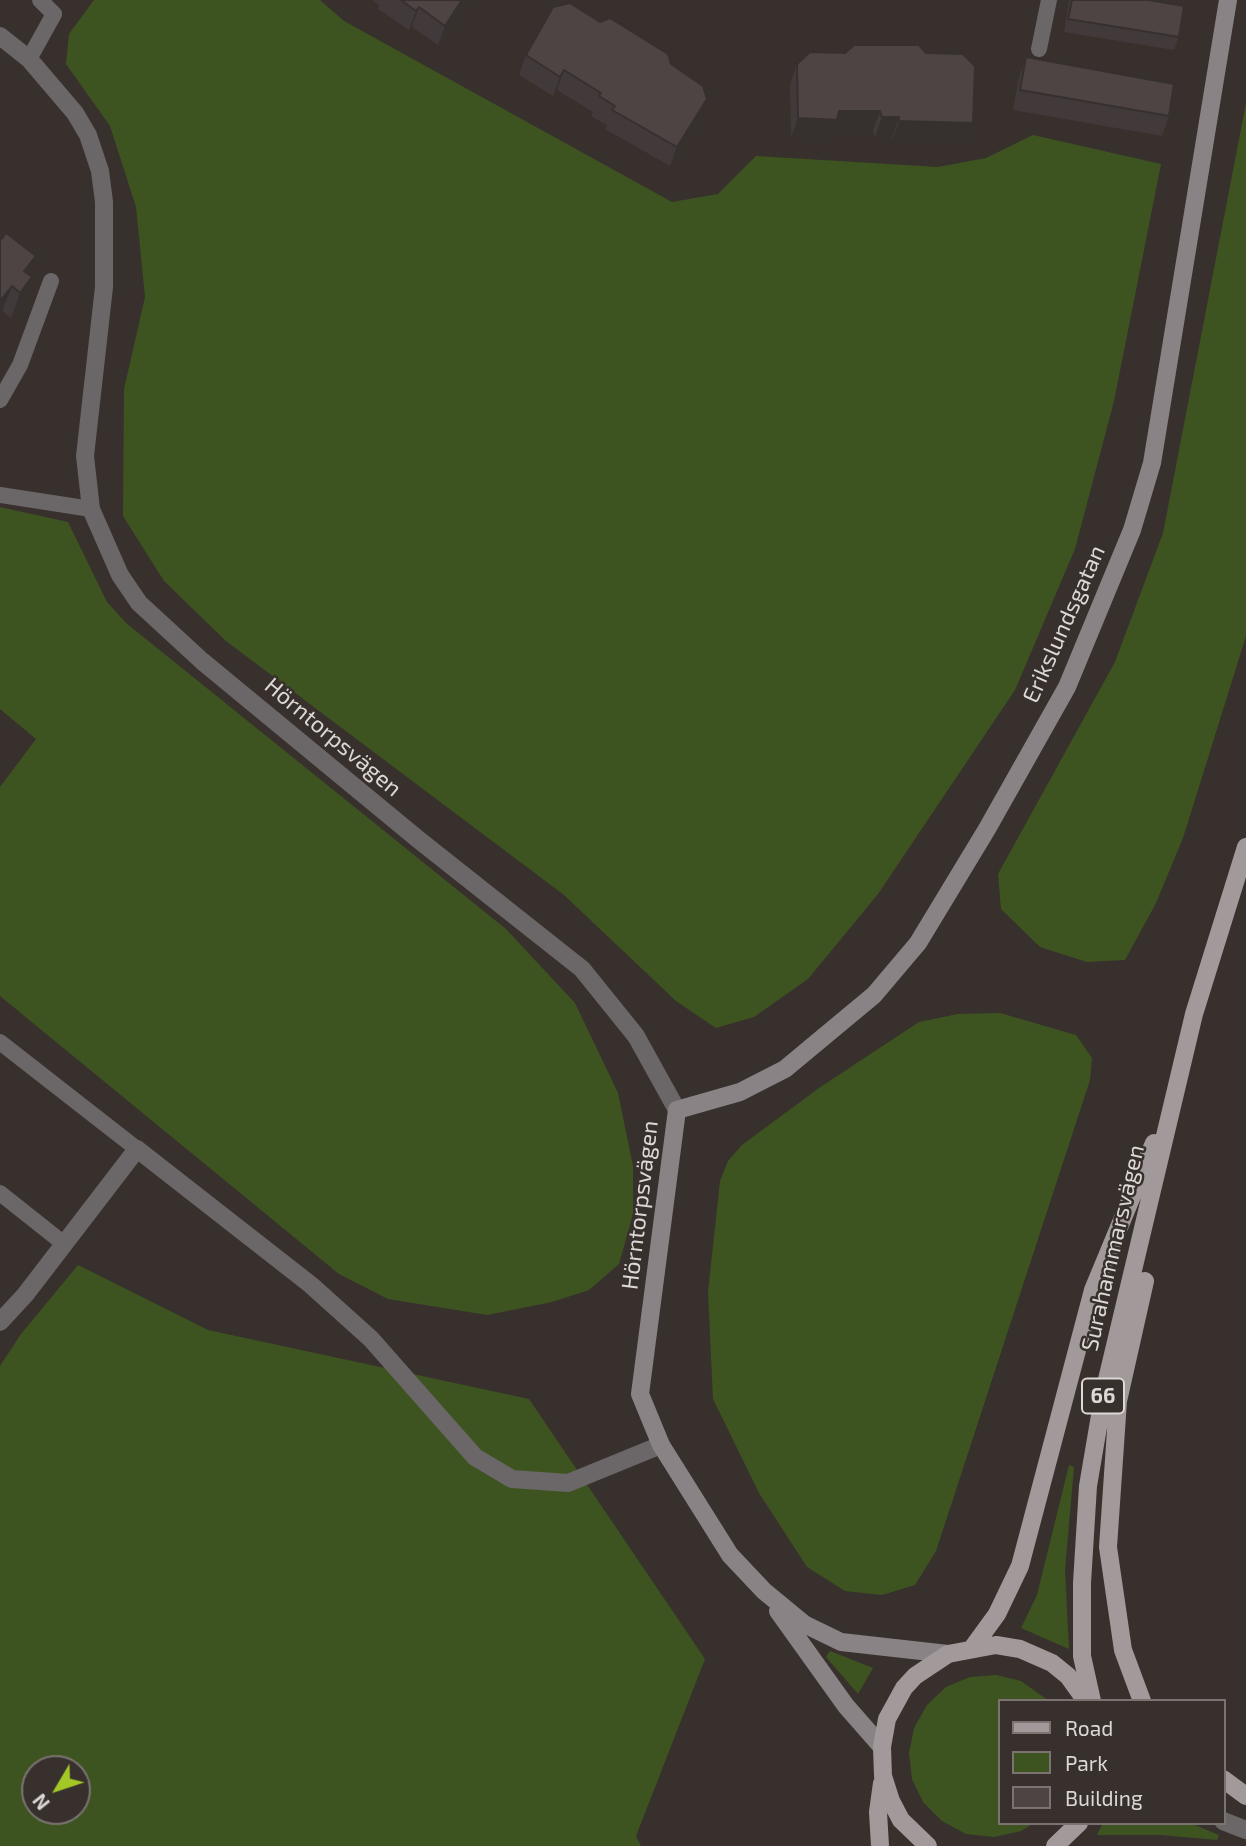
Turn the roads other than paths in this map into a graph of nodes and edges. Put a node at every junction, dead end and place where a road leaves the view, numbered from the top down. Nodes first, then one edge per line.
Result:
1 (40, 0) edge
2 (1049, 0) edge
3 (1228, 0) edge
4 (0, 36) edge
5 (1039, 49) dead end
6 (29, 59) junction
7 (51, 281) dead end
8 (0, 400) edge
9 (0, 495) edge
10 (90, 509) junction
11 (1246, 847) edge
12 (0, 1042) edge
13 (1173, 1097) junction
14 (677, 1110) junction
15 (137, 1149) junction
16 (0, 1193) edge
17 (63, 1243) junction
18 (0, 1322) edge
19 (661, 1446) junction
20 (764, 1591) junction
21 (973, 1647) junction
22 (948, 1654) junction
23 (1085, 1699) edge
24 (1092, 1699) edge
25 (1141, 1699) edge
26 (882, 1746) junction
27 (883, 1776) junction
28 (1225, 1780) edge
29 (1246, 1796) edge
30 (1225, 1822) edge
31 (1077, 1825) edge
32 (1246, 1830) edge
33 (880, 1846) edge
34 (928, 1846) edge
35 (1055, 1846) edge

1 - 6 lane
2 - 5 lane
3 - 14 street, Erikslundsgatan
4 - 6 street, Hörntorpsvägen
6 - 10 street, Hörntorpsvägen
7 - 8 lane
9 - 10 lane
10 - 14 street, Hörntorpsvägen
11 - 13 main road, Surahammarsvägen / 66
12 - 15 lane
13 - 21 main road, Surahammarsvägen / 66
13 - 24 main road, Surahammarsvägen / 66
13 - 25 main road
14 - 19 street, Hörntorpsvägen
15 - 17 street
15 - 19 street
16 - 17 lane
17 - 18 street
19 - 20 street, Hörntorpsvägen
20 - 22 street, Hörntorpsvägen
20 - 26 street, Hörntorpsvägen
21 - 22 main road
21 - 23 main road
22 - 26 main road
26 - 27 main road
27 - 33 main road
27 - 34 main road
28 - 29 main road
30 - 32 street
31 - 35 main road

